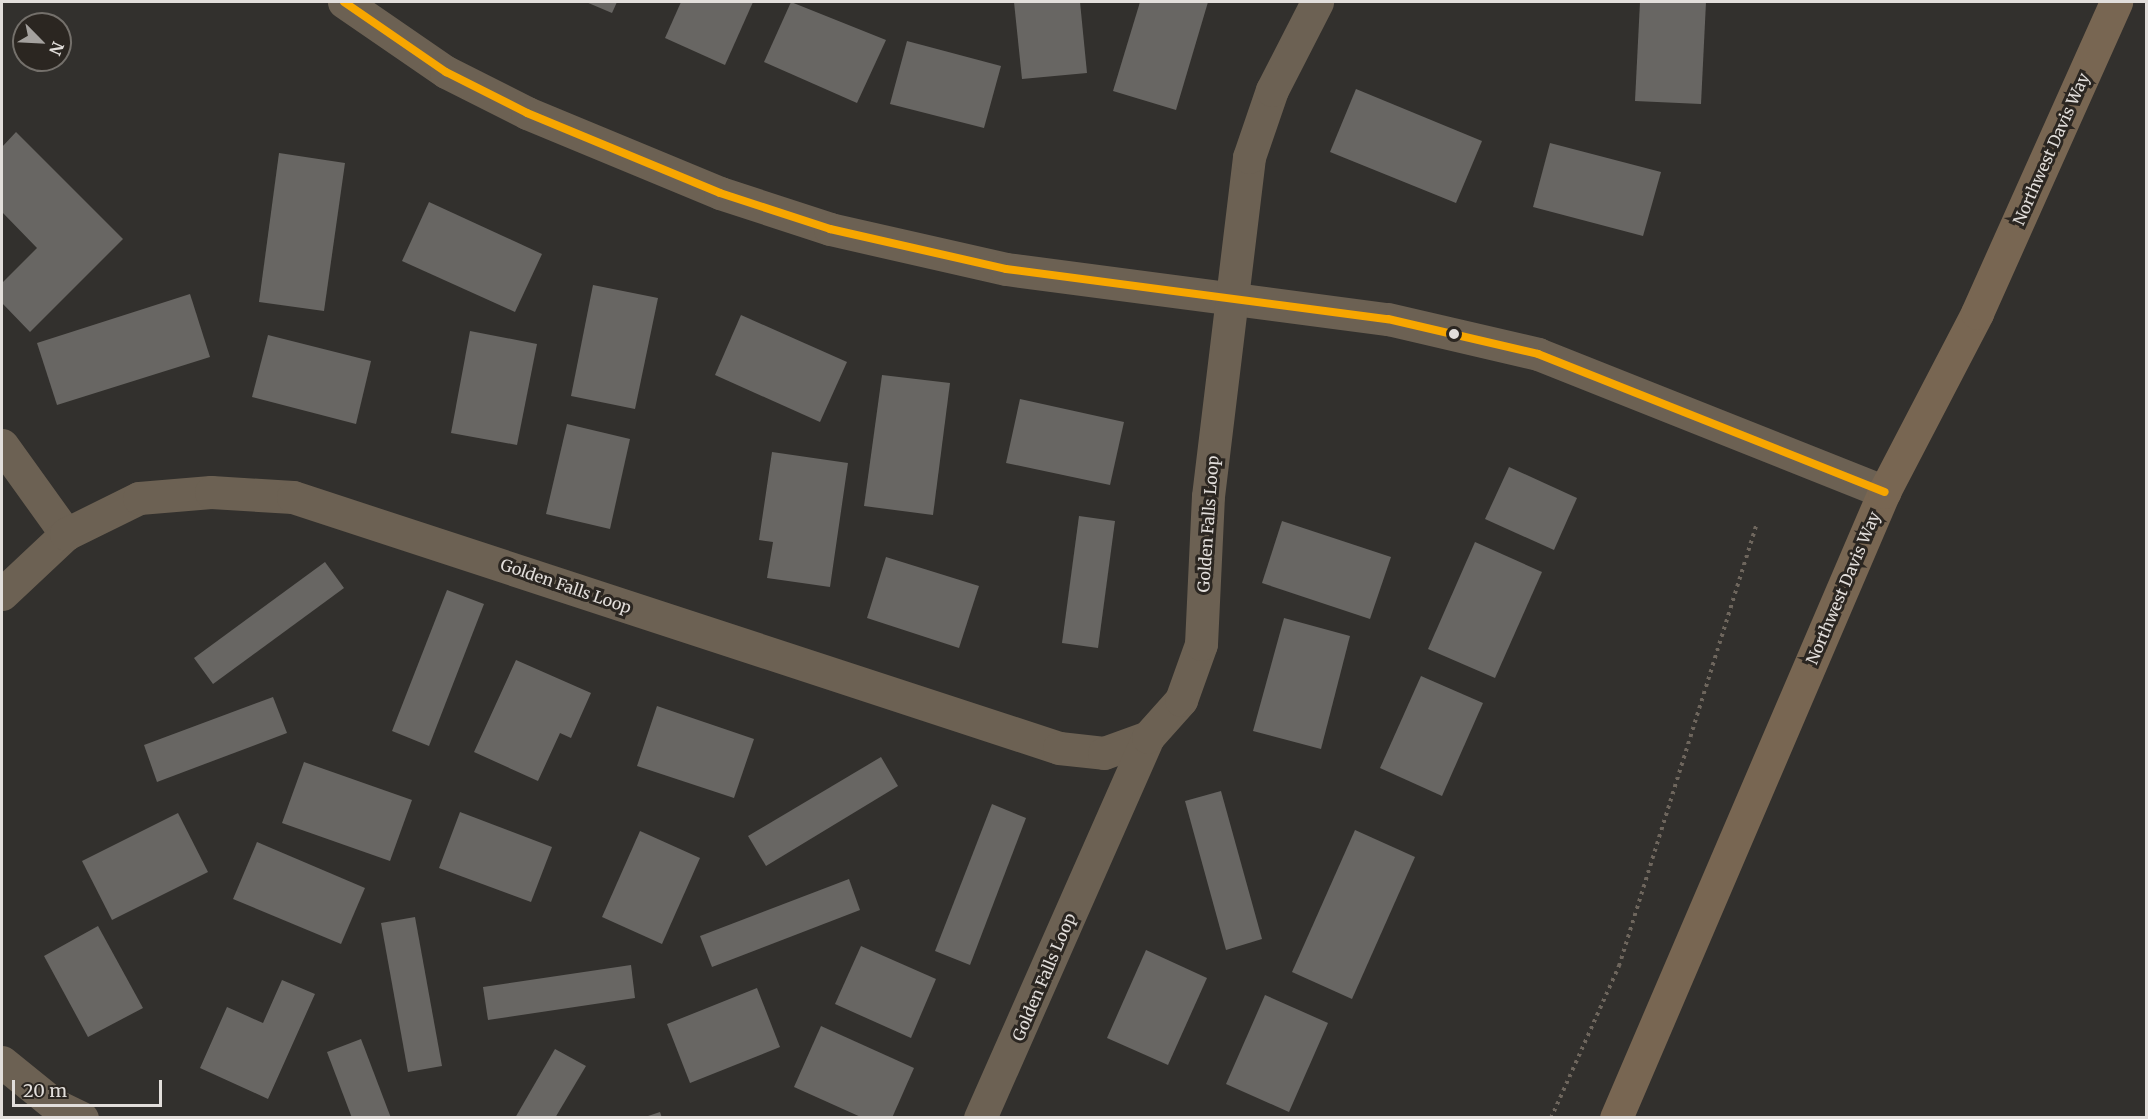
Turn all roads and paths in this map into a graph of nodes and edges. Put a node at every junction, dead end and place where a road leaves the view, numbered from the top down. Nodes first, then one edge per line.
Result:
1 (344, 2) edge
2 (1317, 2) edge
3 (2116, 2) edge
4 (1229, 296) junction
5 (2, 445) edge
6 (1884, 492) junction
7 (1756, 526) dead end
8 (66, 534) junction
9 (2, 594) edge
10 (1148, 736) junction
11 (2, 1062) edge
12 (82, 1118) edge
13 (980, 1118) edge
14 (1551, 1118) edge
15 (1616, 1118) edge

1 - 4 street
2 - 4 street, Golden Falls Loop
3 - 6 main road, Northwest Davis Way
4 - 6 street
4 - 10 street, Golden Falls Loop
5 - 8 street
6 - 15 main road, Northwest Davis Way
7 - 14 path
8 - 9 street, Golden Falls Loop
8 - 10 street, Golden Falls Loop
10 - 13 street, Golden Falls Loop
11 - 12 street

